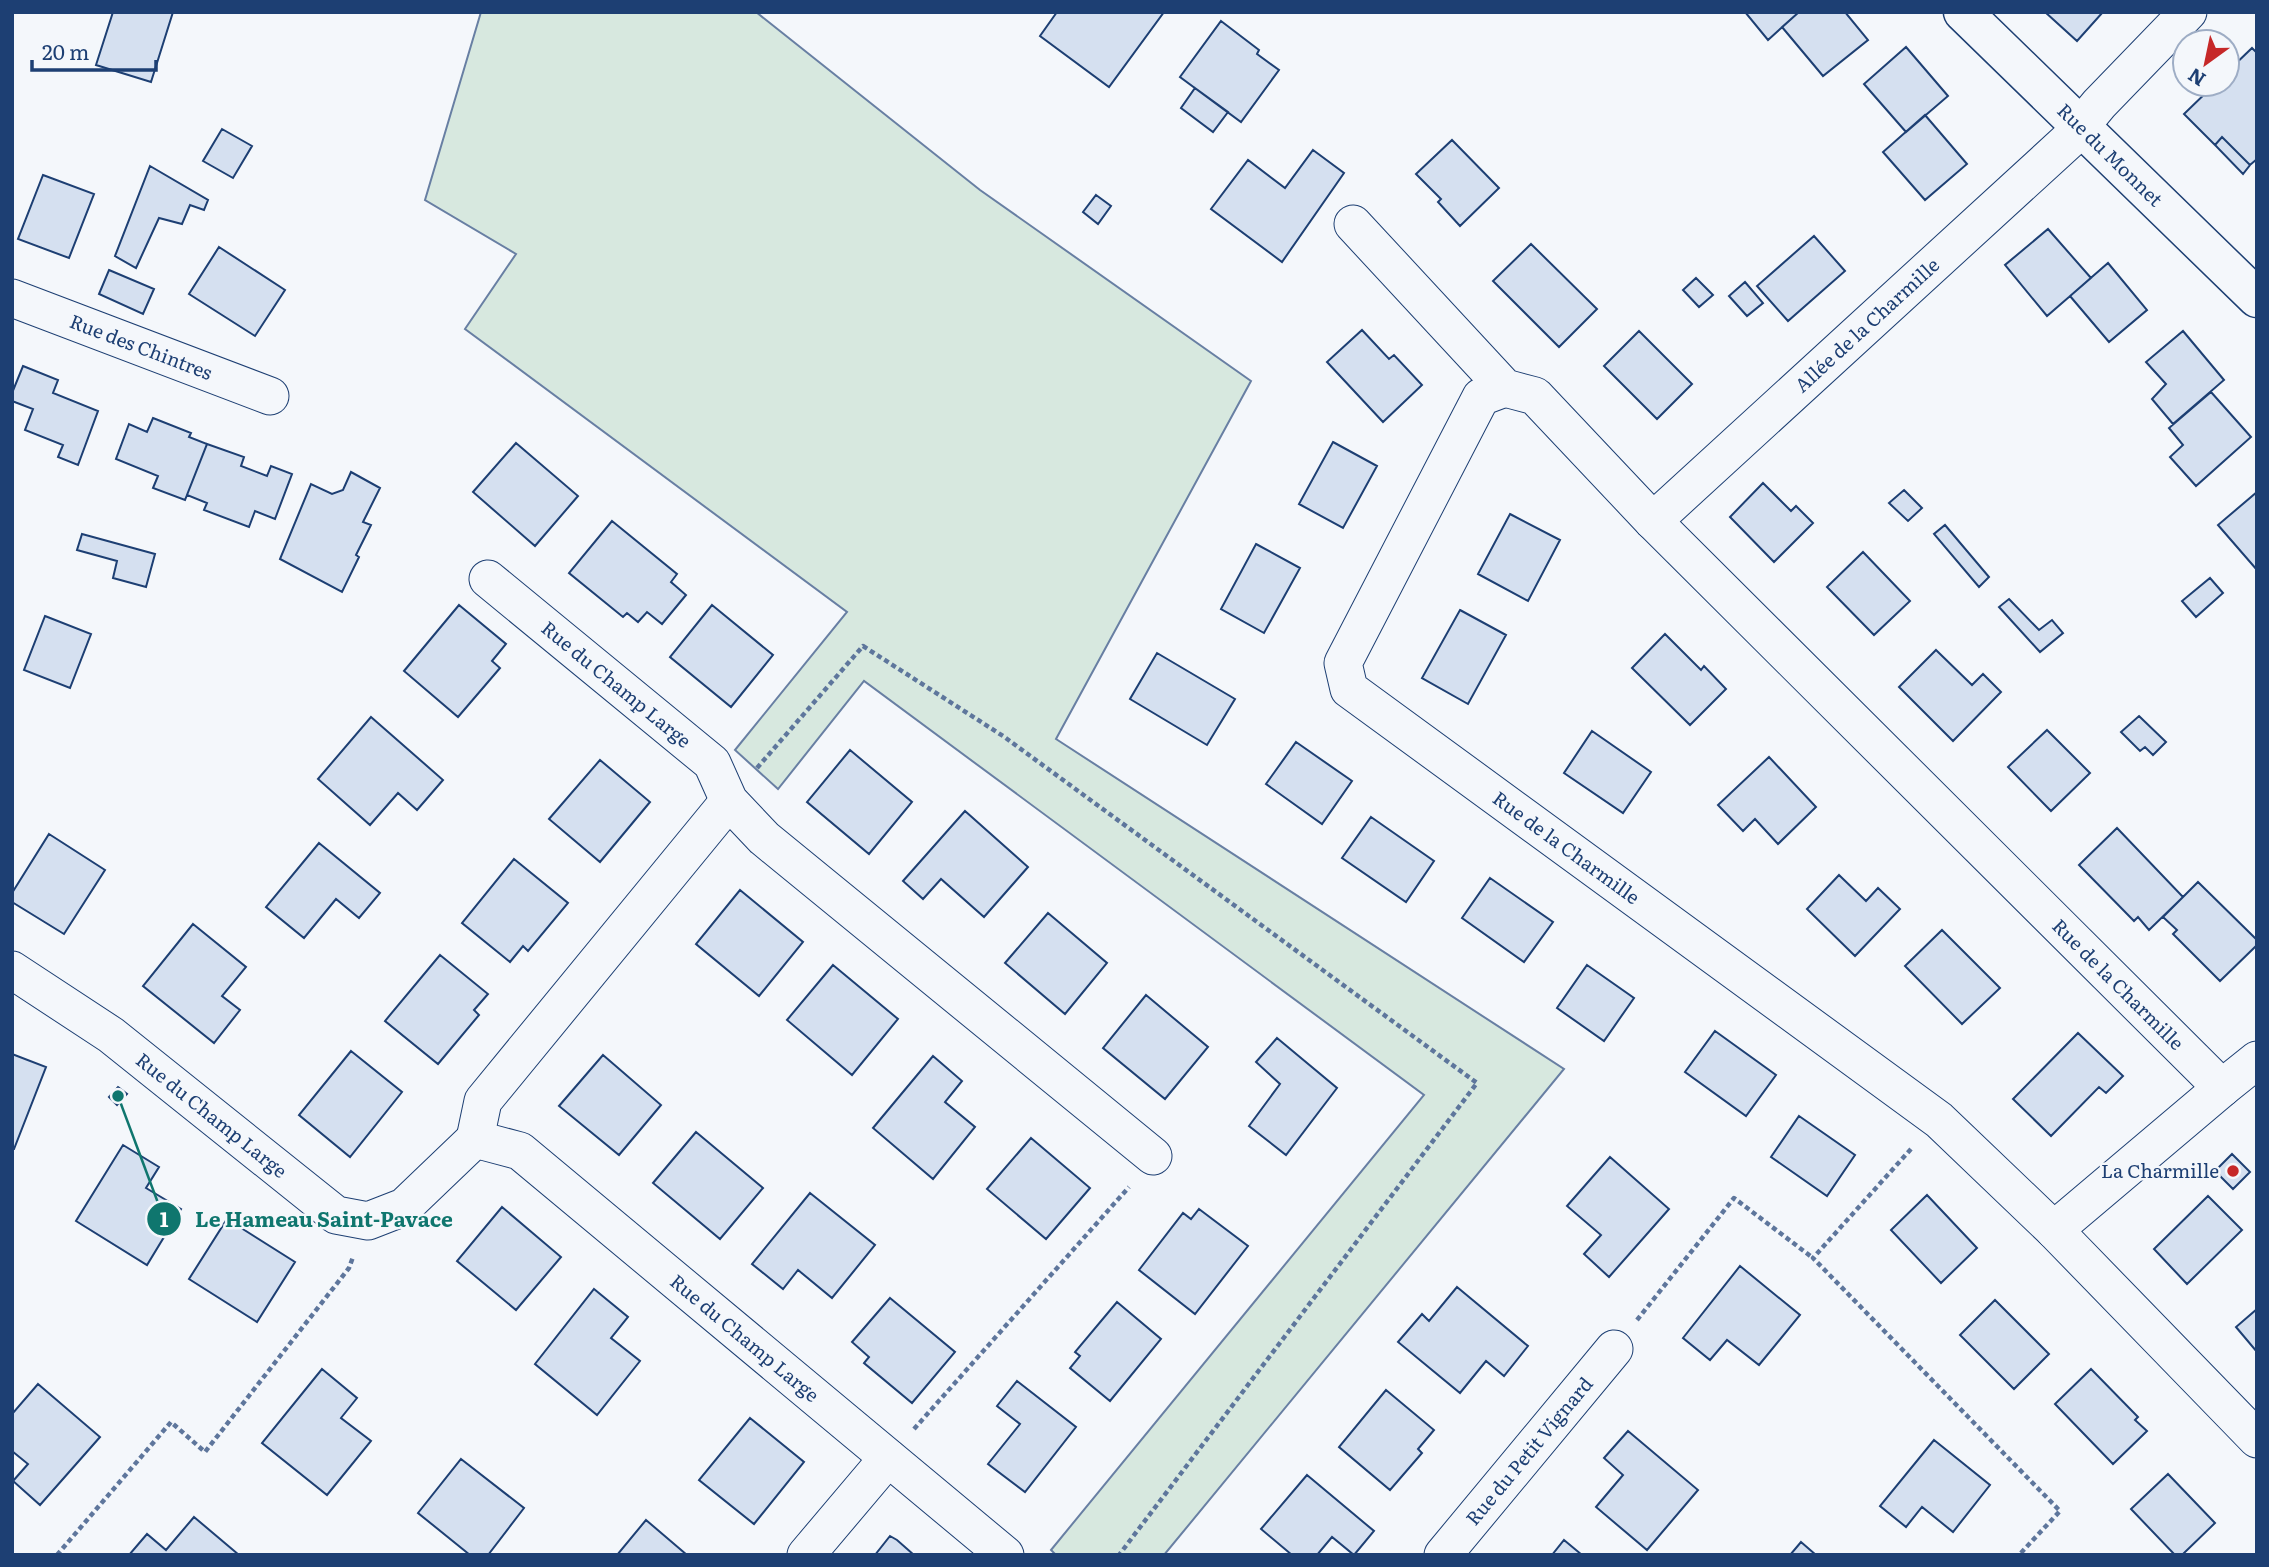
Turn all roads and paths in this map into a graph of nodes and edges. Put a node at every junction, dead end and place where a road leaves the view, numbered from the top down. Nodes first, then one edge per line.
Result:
1 (1963, 12) edge
2 (2188, 12) edge
3 (2081, 125) junction
4 (1353, 224) dead end
5 (12, 298) edge
6 (2257, 298) edge
7 (1505, 388) junction
8 (270, 396) dead end
9 (1653, 521) junction
10 (488, 579) dead end
11 (729, 801) junction
12 (12, 970) edge
13 (2257, 1060) edge
14 (2222, 1088) junction
15 (1939, 1120) junction
16 (475, 1139) junction
17 (1153, 1156) joint
18 (368, 1221) junction
19 (2054, 1230) junction
20 (1812, 1258) junction
21 (1614, 1349) joint
22 (2257, 1439) edge
23 (888, 1458) junction
24 (57, 1555) edge
25 (806, 1555) edge
26 (1005, 1555) edge
27 (1119, 1555) edge
28 (1443, 1555) edge
29 (2019, 1555) edge

1 - 3 street, Rue du Monnet
2 - 3 street, Allée de la Charmille
3 - 6 street, Rue du Monnet
3 - 9 street, Allée de la Charmille
4 - 7 street, Rue de la Charmille
5 - 8 street, Rue des Chintres
7 - 9 street, Rue de la Charmille
7 - 15 street, Rue de la Charmille
9 - 14 street, Rue de la Charmille
10 - 11 street, Rue du Champ Large
11 - 16 street
11 - 17 street, Rue du Champ Large
11 - 27 path
12 - 18 street, Rue du Champ Large
13 - 14 street
14 - 19 street
15 - 19 street, Rue de la Charmille
15 - 20 path
16 - 18 street
16 - 23 street, Rue du Champ Large
17 - 23 path
18 - 24 path
19 - 22 street, Rue de la Charmille
20 - 21 path
20 - 29 path
21 - 28 street, Rue du Petit Vignard
23 - 25 street
23 - 26 street, Rue du Champ Large

